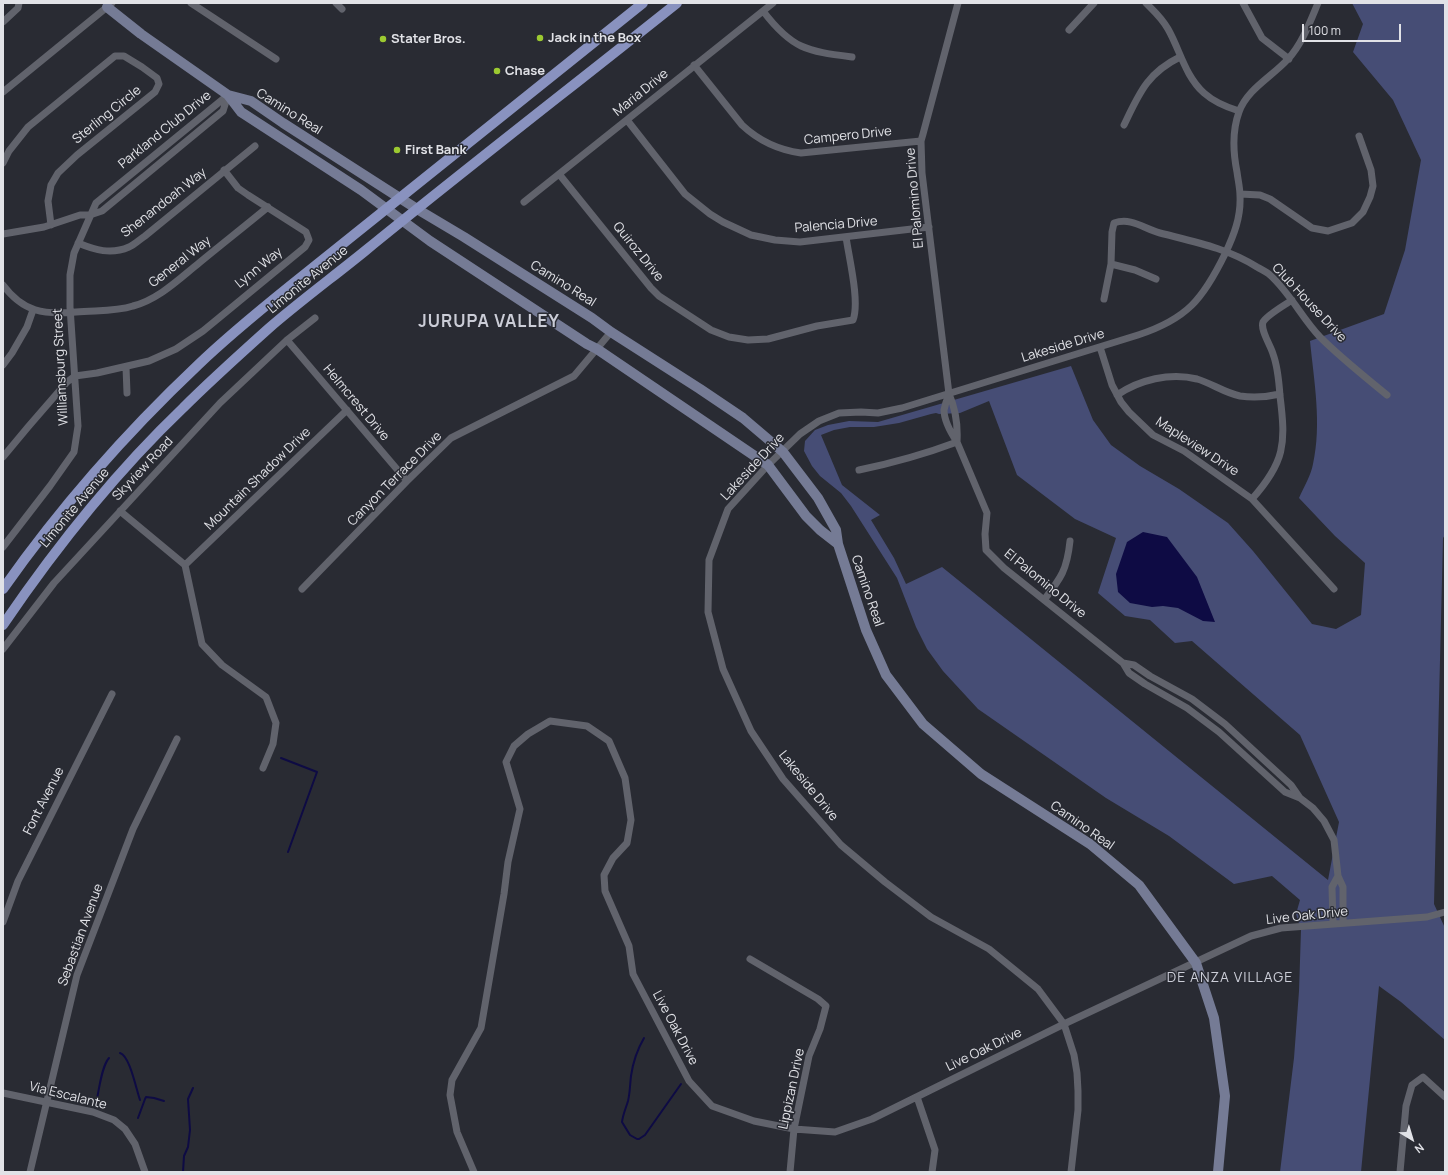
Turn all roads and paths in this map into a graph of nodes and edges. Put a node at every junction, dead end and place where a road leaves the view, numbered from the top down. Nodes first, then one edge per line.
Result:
1 (191, 3) edge
2 (336, 3) edge
3 (642, 3) edge
4 (677, 3) edge
5 (773, 3) edge
6 (958, 3) edge
7 (1094, 3) edge
8 (1146, 3) edge
9 (1243, 3) edge
10 (1318, 3) edge
11 (109, 5) edge
12 (199, 5) edge
13 (18, 6) edge
14 (342, 9) dead end
15 (763, 11) junction
16 (3, 22) edge
17 (1069, 30) dead end
18 (852, 57) dead end
19 (1180, 57) junction
20 (1289, 58) junction
21 (276, 59) dead end
22 (694, 65) junction
23 (3, 92) edge
24 (228, 95) junction
25 (1239, 111) junction
26 (627, 120) junction
27 (1124, 125) dead end
28 (1359, 136) dead end
29 (921, 141) junction
30 (255, 146) dead end
31 (3, 163) edge
32 (224, 170) junction
33 (559, 174) junction
34 (1240, 194) junction
35 (400, 197) junction
36 (524, 202) dead end
37 (268, 207) junction
38 (385, 209) junction
39 (417, 209) junction
40 (90, 215) junction
41 (402, 221) junction
42 (51, 225) junction
43 (929, 227) junction
44 (3, 234) edge
45 (846, 237) junction
46 (78, 243) junction
47 (1226, 251) junction
48 (1111, 264) junction
49 (1156, 279) dead end
50 (3, 286) edge
51 (1104, 298) dead end
52 (1292, 300) junction
53 (33, 310) junction
54 (70, 313) junction
55 (315, 318) dead end
56 (611, 332) junction
57 (287, 340) junction
58 (1100, 347) junction
59 (597, 348) junction
60 (3, 365) edge
61 (126, 366) junction
62 (75, 376) junction
63 (127, 393) dead end
64 (948, 394) junction
65 (1280, 394) junction
66 (1117, 395) junction
67 (1387, 395) dead end
68 (347, 410) junction
69 (957, 422) junction
70 (948, 424) junction
71 (957, 442) junction
72 (783, 452) junction
73 (3, 457) edge
74 (768, 465) junction
75 (859, 470) dead end
76 (407, 481) junction
77 (1252, 499) junction
78 (120, 511) junction
79 (1070, 541) dead end
80 (838, 544) junction
81 (3, 547) edge
82 (185, 565) junction
83 (3, 589) edge
84 (302, 589) dead end
85 (1334, 589) dead end
86 (1044, 600) junction
87 (3, 625) edge
88 (3, 649) edge
89 (112, 694) dead end
90 (177, 739) dead end
91 (263, 768) dead end
92 (1338, 876) junction
93 (1343, 893) junction
94 (1332, 894) junction
95 (1445, 912) edge
96 (3, 922) edge
97 (1343, 923) junction
98 (1333, 924) junction
99 (750, 959) dead end
100 (1196, 963) junction
101 (1064, 1024) junction
102 (3, 1093) edge
103 (918, 1097) junction
104 (1445, 1097) edge
105 (47, 1102) junction
106 (794, 1129) junction
107 (30, 1172) edge
108 (145, 1172) edge
109 (474, 1172) edge
110 (790, 1172) edge
111 (932, 1172) edge
112 (1071, 1172) edge
113 (1218, 1172) edge
114 (1400, 1172) edge

1 - 12 street
2 - 14 street
3 - 35 main road, Limonite Avenue
4 - 39 main road, Limonite Avenue
5 - 15 street, Maria Drive
6 - 29 street, El Palomino Drive
7 - 17 street
8 - 19 street
9 - 20 street
10 - 20 street, Lakeside Drive
11 - 23 street
11 - 24 main road, Camino Real
12 - 21 street
13 - 16 street
15 - 18 street
15 - 22 street, Maria Drive
19 - 25 street
19 - 27 street
20 - 25 street, Lakeside Drive
22 - 26 street, Maria Drive
22 - 29 street, Campero Drive
24 - 35 main road, Camino Real
24 - 38 main road, Camino Real
24 - 40 street, Parkland Club Drive
24 - 40 street, Parkland Club Drive
25 - 34 street, Lakeside Drive
26 - 33 street, Maria Drive
26 - 45 street, Palencia Drive
28 - 34 street
29 - 43 street, El Palomino Drive
30 - 32 street, Shenandoah Way
31 - 42 street, Sterling Circle
32 - 37 street, Lynn Way
32 - 46 street, Shenandoah Way
33 - 36 street, Maria Drive
33 - 45 street, Quiroz Drive
34 - 47 street, Lakeside Drive
35 - 38 main road, Limonite Avenue
35 - 39 main road, Camino Real
37 - 54 street, General Way
37 - 61 street, Lynn Way
38 - 41 main road, Camino Real
38 - 83 main road, Limonite Avenue
39 - 41 main road, Limonite Avenue
39 - 56 main road, Camino Real
40 - 42 street
40 - 46 street, Williamsburg Street
41 - 59 main road, Camino Real
41 - 87 main road, Limonite Avenue
42 - 44 street
43 - 45 street, Palencia Drive
43 - 64 street, El Palomino Drive
46 - 54 street, Williamsburg Street
47 - 48 street, Club House Drive
47 - 52 street, Club House Drive
47 - 58 street, Lakeside Drive
48 - 49 street
48 - 51 street
50 - 53 street, General Way
52 - 65 street
52 - 67 street, Club House Drive
53 - 54 street, General Way
53 - 60 street
54 - 62 street, Williamsburg Street
55 - 57 street, Skyview Road
56 - 59 street, Canyon Terrace Drive
56 - 72 main road, Camino Real
57 - 68 street, Helmcrest Drive
57 - 78 street, Skyview Road
58 - 64 street, Lakeside Drive
58 - 66 street, Mapleview Drive
59 - 74 main road, Camino Real
59 - 76 street, Canyon Terrace Drive
61 - 62 street, Lynn Way
61 - 63 street
62 - 73 street
62 - 81 street, Williamsburg Street
64 - 69 street, El Palomino Drive
64 - 70 street, El Palomino Drive
64 - 72 street, Lakeside Drive
65 - 66 street
65 - 77 street
66 - 77 street, Mapleview Drive
68 - 76 street, Helmcrest Drive
68 - 82 street, Mountain Shadow Drive
69 - 70 street
69 - 71 street, El Palomino Drive
70 - 71 street, El Palomino Drive
71 - 75 street
71 - 86 street, El Palomino Drive
72 - 74 street, Lakeside Drive
72 - 80 main road, Camino Real
74 - 80 main road, Camino Real
74 - 101 street, Lakeside Drive
76 - 84 street, Canyon Terrace Drive
77 - 85 street, Mapleview Drive
78 - 82 street
78 - 88 street, Skyview Road
79 - 86 street
80 - 100 main road, Camino Real
82 - 91 street
86 - 92 street, El Palomino Drive
89 - 96 street, Font Avenue
90 - 105 street, Sebastian Avenue
92 - 93 street, El Palomino Drive
92 - 94 street, El Palomino Drive
93 - 94 street
93 - 97 street, El Palomino Drive
94 - 98 street, El Palomino Drive
95 - 97 street, Live Oak Drive
97 - 98 street, Live Oak Drive
98 - 100 street, Live Oak Drive
99 - 106 street, Lippizan Drive
100 - 101 street, Live Oak Drive
100 - 113 main road, Camino Real
101 - 103 street, Live Oak Drive
101 - 112 street, Lakeside Drive
102 - 105 street, Via Escalante
103 - 106 street, Live Oak Drive
103 - 111 street
104 - 114 street
105 - 107 street, Sebastian Avenue
105 - 108 street, Via Escalante
106 - 109 street, Live Oak Drive
106 - 110 street, Lippizan Drive

